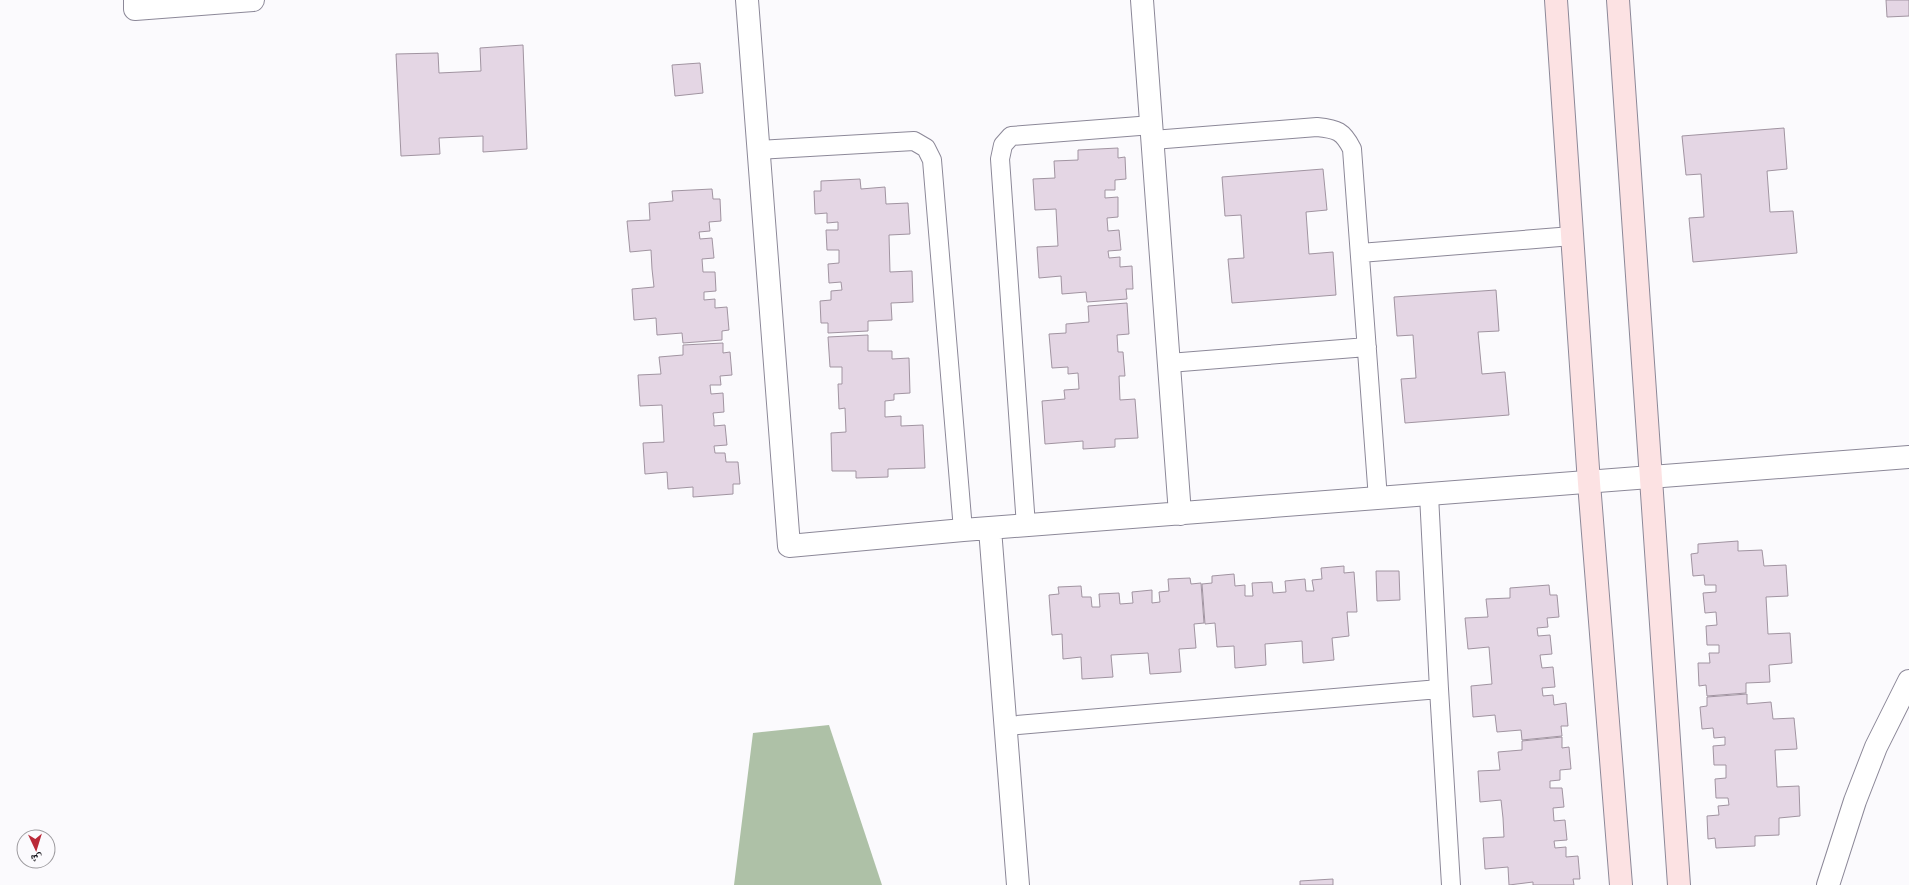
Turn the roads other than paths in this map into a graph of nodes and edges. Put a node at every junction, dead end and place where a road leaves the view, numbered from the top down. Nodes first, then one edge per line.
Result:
1 (135, 0) edge
2 (253, 0) edge
3 (747, 0) edge
4 (1142, 0) edge
5 (1556, 0) edge
6 (1618, 0) edge
7 (1152, 132) junction
8 (758, 150) junction
9 (1572, 236) junction
10 (1360, 253) junction
11 (1367, 347) junction
12 (1169, 363) junction
13 (1909, 457) edge
14 (1651, 478) junction
15 (1589, 483) junction
16 (1429, 495) junction
17 (1378, 499) junction
18 (1180, 514) junction
19 (1026, 526) junction
20 (990, 529) junction
21 (963, 530) junction
22 (1909, 681) edge
23 (1438, 689) junction
24 (1006, 726) junction
25 (1018, 885) edge
26 (1451, 885) edge
27 (1621, 885) edge
28 (1679, 885) edge
29 (1828, 885) edge

1 - 2 street
3 - 8 street
4 - 7 street
5 - 9 street
6 - 14 street
7 - 10 lane
7 - 12 street
7 - 19 lane
8 - 21 lane
8 - 21 street
9 - 10 lane
9 - 15 street
10 - 11 lane
11 - 12 lane
11 - 17 lane
12 - 18 street
13 - 14 street
14 - 15 street
14 - 28 street
15 - 16 street
15 - 27 street
16 - 17 street
16 - 23 lane
17 - 18 street
18 - 19 street
19 - 20 street
20 - 21 street
20 - 24 street
22 - 29 street
23 - 24 lane
23 - 26 lane
24 - 25 street

